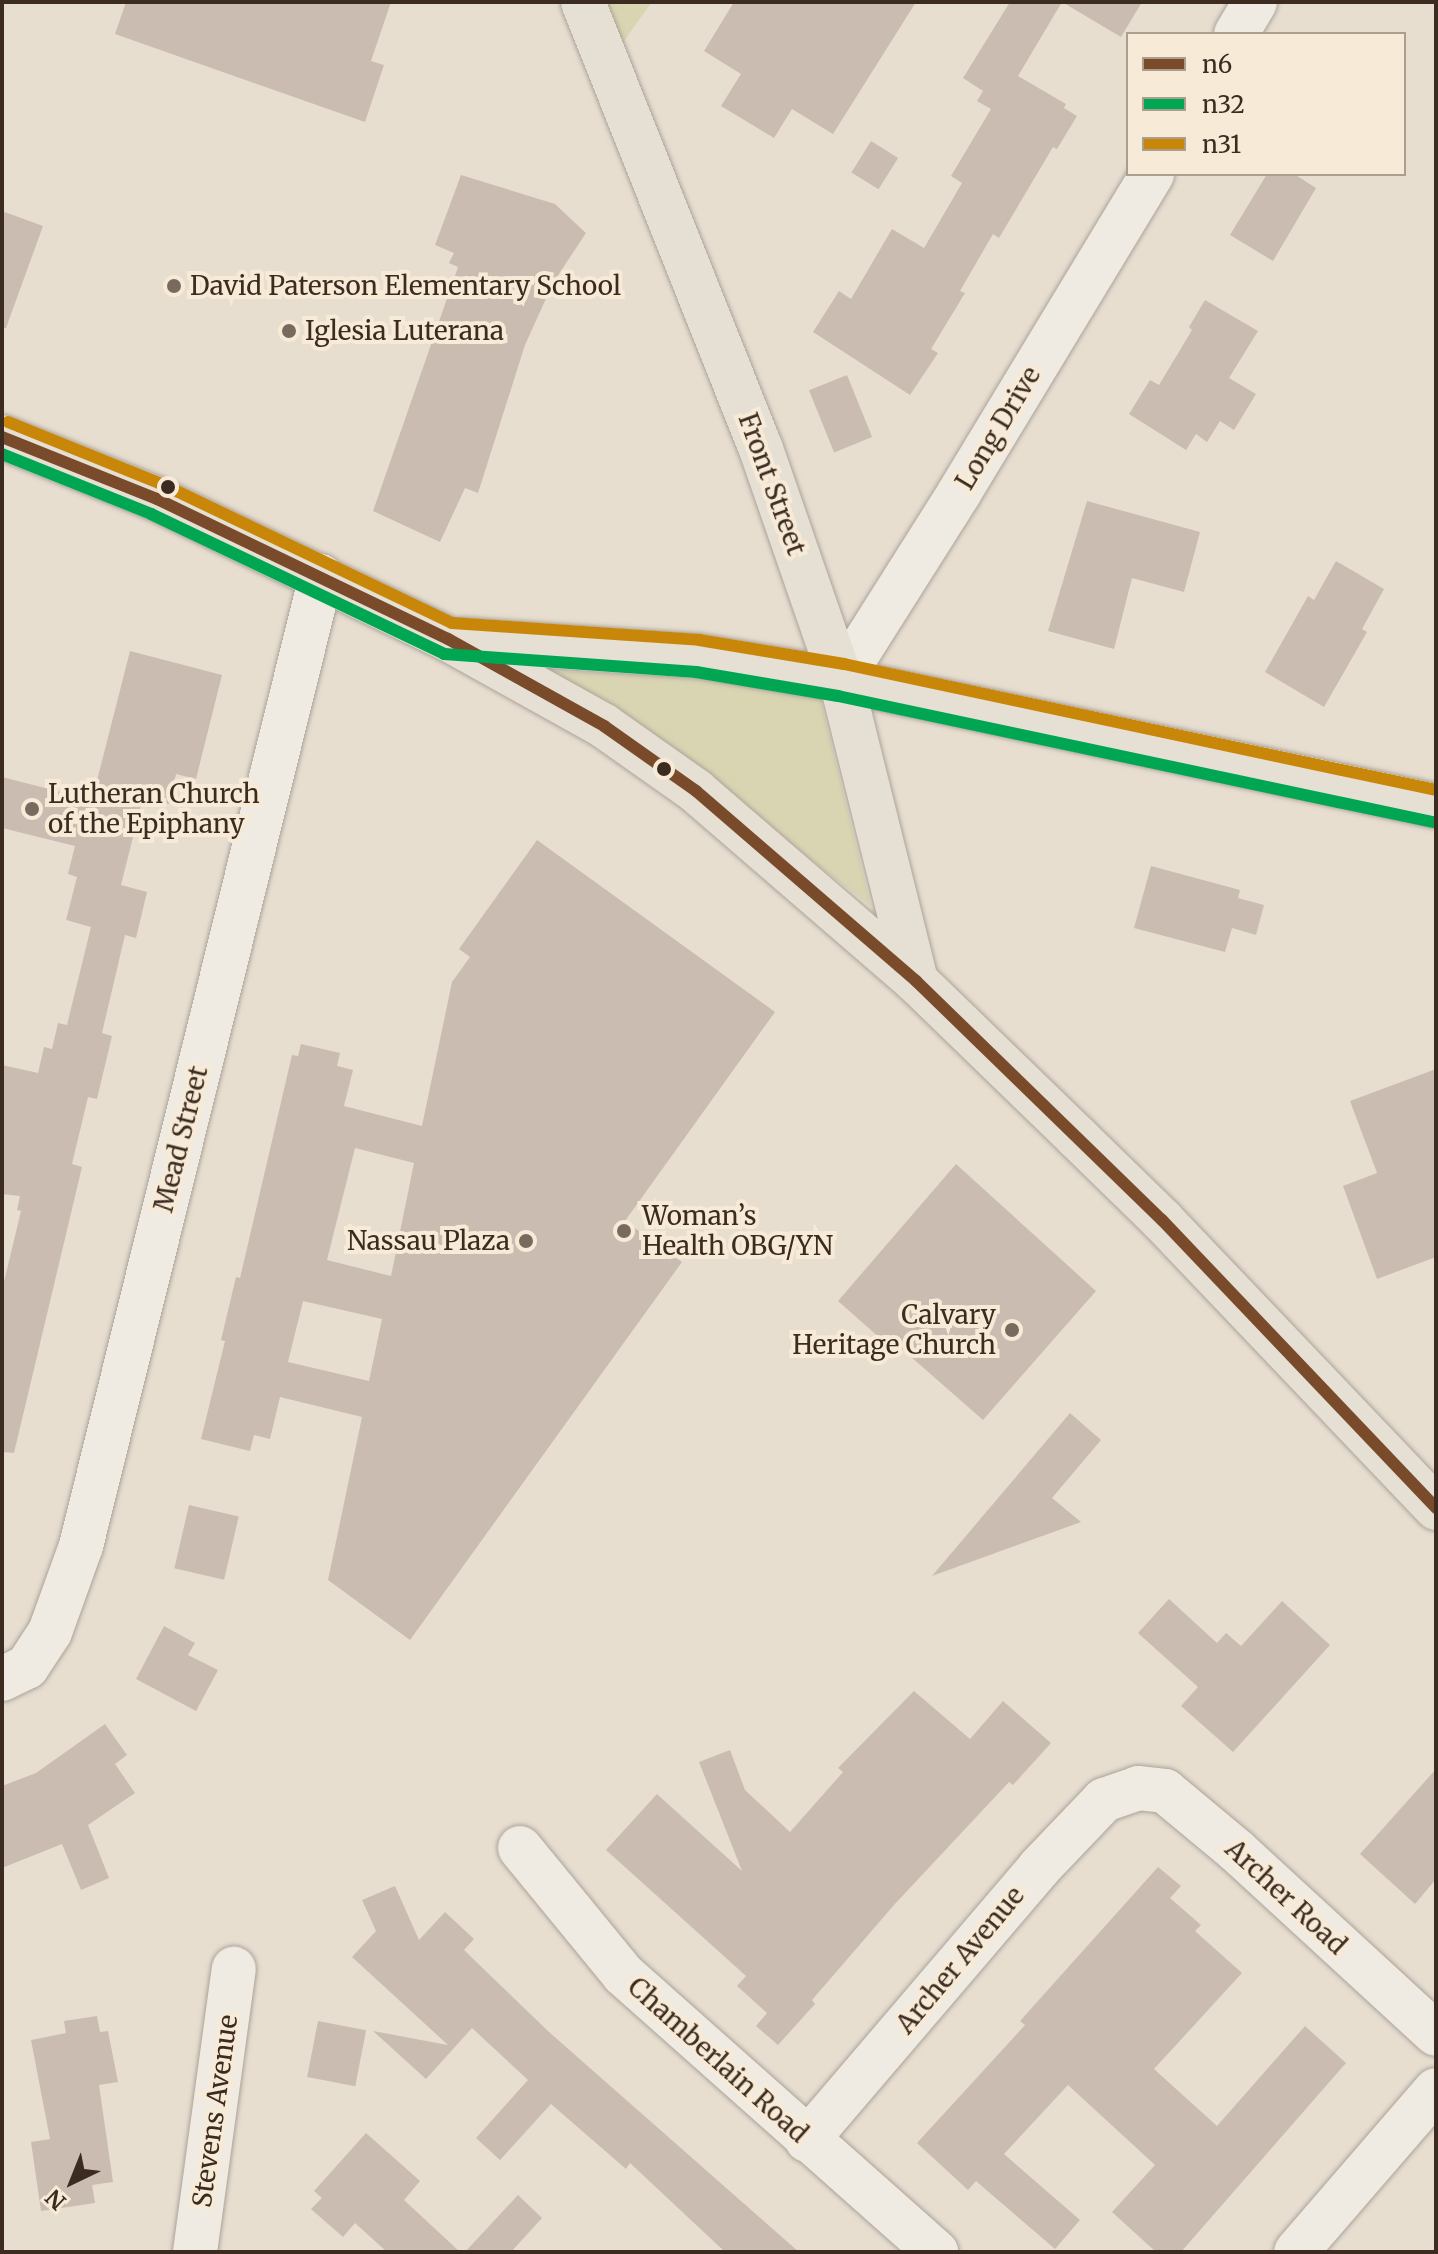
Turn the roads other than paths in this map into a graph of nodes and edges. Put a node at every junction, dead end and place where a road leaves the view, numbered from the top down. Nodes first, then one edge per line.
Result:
1 (583, 2) edge
2 (1255, 2) edge
3 (1237, 32) edge
4 (1151, 176) edge
5 (2, 437) edge
6 (321, 576) junction
7 (448, 639) junction
8 (841, 680) junction
9 (1436, 806) edge
10 (916, 981) junction
11 (1436, 1508) edge
12 (2, 1679) edge
13 (1123, 1793) joint
14 (520, 1848) dead end
15 (234, 1969) dead end
16 (1436, 2034) edge
17 (1436, 2090) edge
18 (807, 2140) junction
19 (195, 2252) edge
20 (936, 2252) edge
21 (1296, 2252) edge

1 - 8 main road, Front Street
2 - 3 street
4 - 8 street, Long Drive
5 - 6 main road
6 - 7 main road
6 - 12 street, Mead Street
7 - 8 main road
7 - 10 main road
8 - 9 main road
8 - 10 main road, Front Street
10 - 11 main road
13 - 16 street, Archer Road
13 - 18 street, Archer Avenue
14 - 18 street, Chamberlain Road
15 - 19 street, Stevens Avenue
17 - 21 street
18 - 20 street, Chamberlain Road

